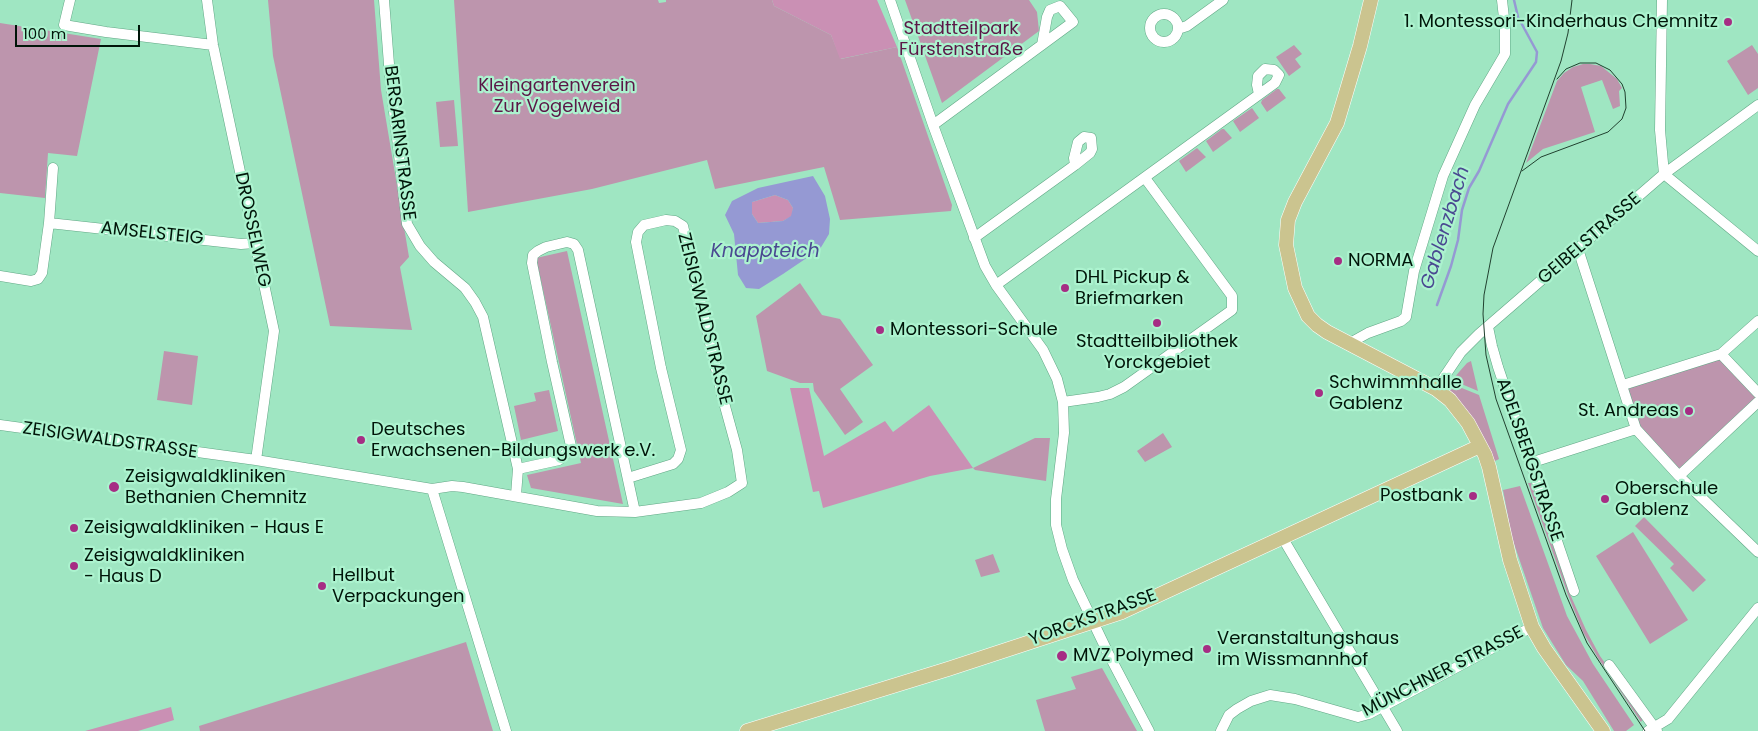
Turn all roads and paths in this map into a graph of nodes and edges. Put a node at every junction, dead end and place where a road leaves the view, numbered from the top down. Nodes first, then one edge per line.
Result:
1 (70, 0) edge
2 (207, 0) edge
3 (384, 0) edge
4 (891, 0) edge
5 (1223, 0) edge
6 (1371, 0) edge
7 (1502, 0) edge
8 (1662, 0) edge
9 (1178, 29) dead end
10 (212, 45) junction
11 (1042, 45) dead end
12 (1259, 94) dead end
13 (1758, 104) edge
14 (934, 125) junction
15 (1074, 165) dead end
16 (53, 168) dead end
17 (1664, 174) junction
18 (1145, 178) junction
19 (49, 223) junction
20 (974, 238) junction
21 (255, 243) junction
22 (1578, 250) junction
23 (1758, 251) edge
24 (0, 276) edge
25 (996, 286) junction
26 (1758, 321) edge
27 (1488, 327) junction
28 (1350, 343) junction
29 (1721, 354) junction
30 (1623, 385) junction
31 (1436, 389) junction
32 (1758, 392) edge
33 (1063, 402) junction
34 (1758, 402) edge
35 (0, 425) edge
36 (1636, 429) junction
37 (1480, 446) junction
38 (256, 460) junction
39 (1530, 463) junction
40 (518, 469) junction
41 (1679, 476) junction
42 (628, 478) junction
43 (432, 489) junction
44 (516, 495) junction
45 (635, 512) junction
46 (1282, 537) junction
47 (1758, 552) edge
48 (1574, 591) dead end
49 (1758, 608) edge
50 (1093, 621) junction
51 (1532, 627) junction
52 (1609, 665) dead end
53 (1383, 707) junction
54 (1653, 730) edge
55 (506, 731) edge
56 (747, 731) edge
57 (1149, 731) edge
58 (1221, 731) edge
59 (1398, 731) edge
60 (1603, 731) edge

1 - 10 street
2 - 10 street, DROSSELWEG
3 - 40 street, BERSARINSTRASSE
4 - 14 street
5 - 9 street
6 - 28 main road
7 - 28 street
8 - 17 street
10 - 21 street, DROSSELWEG
11 - 14 street
12 - 18 street
13 - 17 street, GEIBELSTRASSE
14 - 20 street
15 - 20 street
16 - 19 street
17 - 22 street, GEIBELSTRASSE
17 - 23 street
18 - 25 street
18 - 33 street
19 - 21 street, AMSELSTEIG
19 - 24 street
20 - 25 street
21 - 38 street, DROSSELWEG
22 - 27 street, GEIBELSTRASSE
22 - 30 street
25 - 33 street
26 - 29 street
27 - 31 street, GEIBELSTRASSE
27 - 39 street, ADELSBERGSTRASSE
28 - 31 main road
29 - 30 street
29 - 32 street
30 - 36 street
31 - 37 main road
33 - 50 street
34 - 41 street
35 - 38 street, ZEISIGWALDSTRASSE
36 - 39 street
36 - 41 street
37 - 46 main road, YORCKSTRASSE
37 - 51 main road
38 - 43 street, ZEISIGWALDSTRASSE
39 - 48 street, ADELSBERGSTRASSE
40 - 42 street
40 - 44 street, BERSARINSTRASSE
41 - 47 street
42 - 45 street
42 - 45 street, ZEISIGWALDSTRASSE
43 - 44 street, ZEISIGWALDSTRASSE
43 - 55 street
44 - 45 street, ZEISIGWALDSTRASSE
46 - 50 main road, YORCKSTRASSE
46 - 53 street
49 - 54 street
50 - 56 main road, YORCKSTRASSE
50 - 57 street
51 - 53 street, MÜNCHNER STRASSE
51 - 60 main road
52 - 54 street
53 - 58 street, MÜNCHNER STRASSE
53 - 59 street

